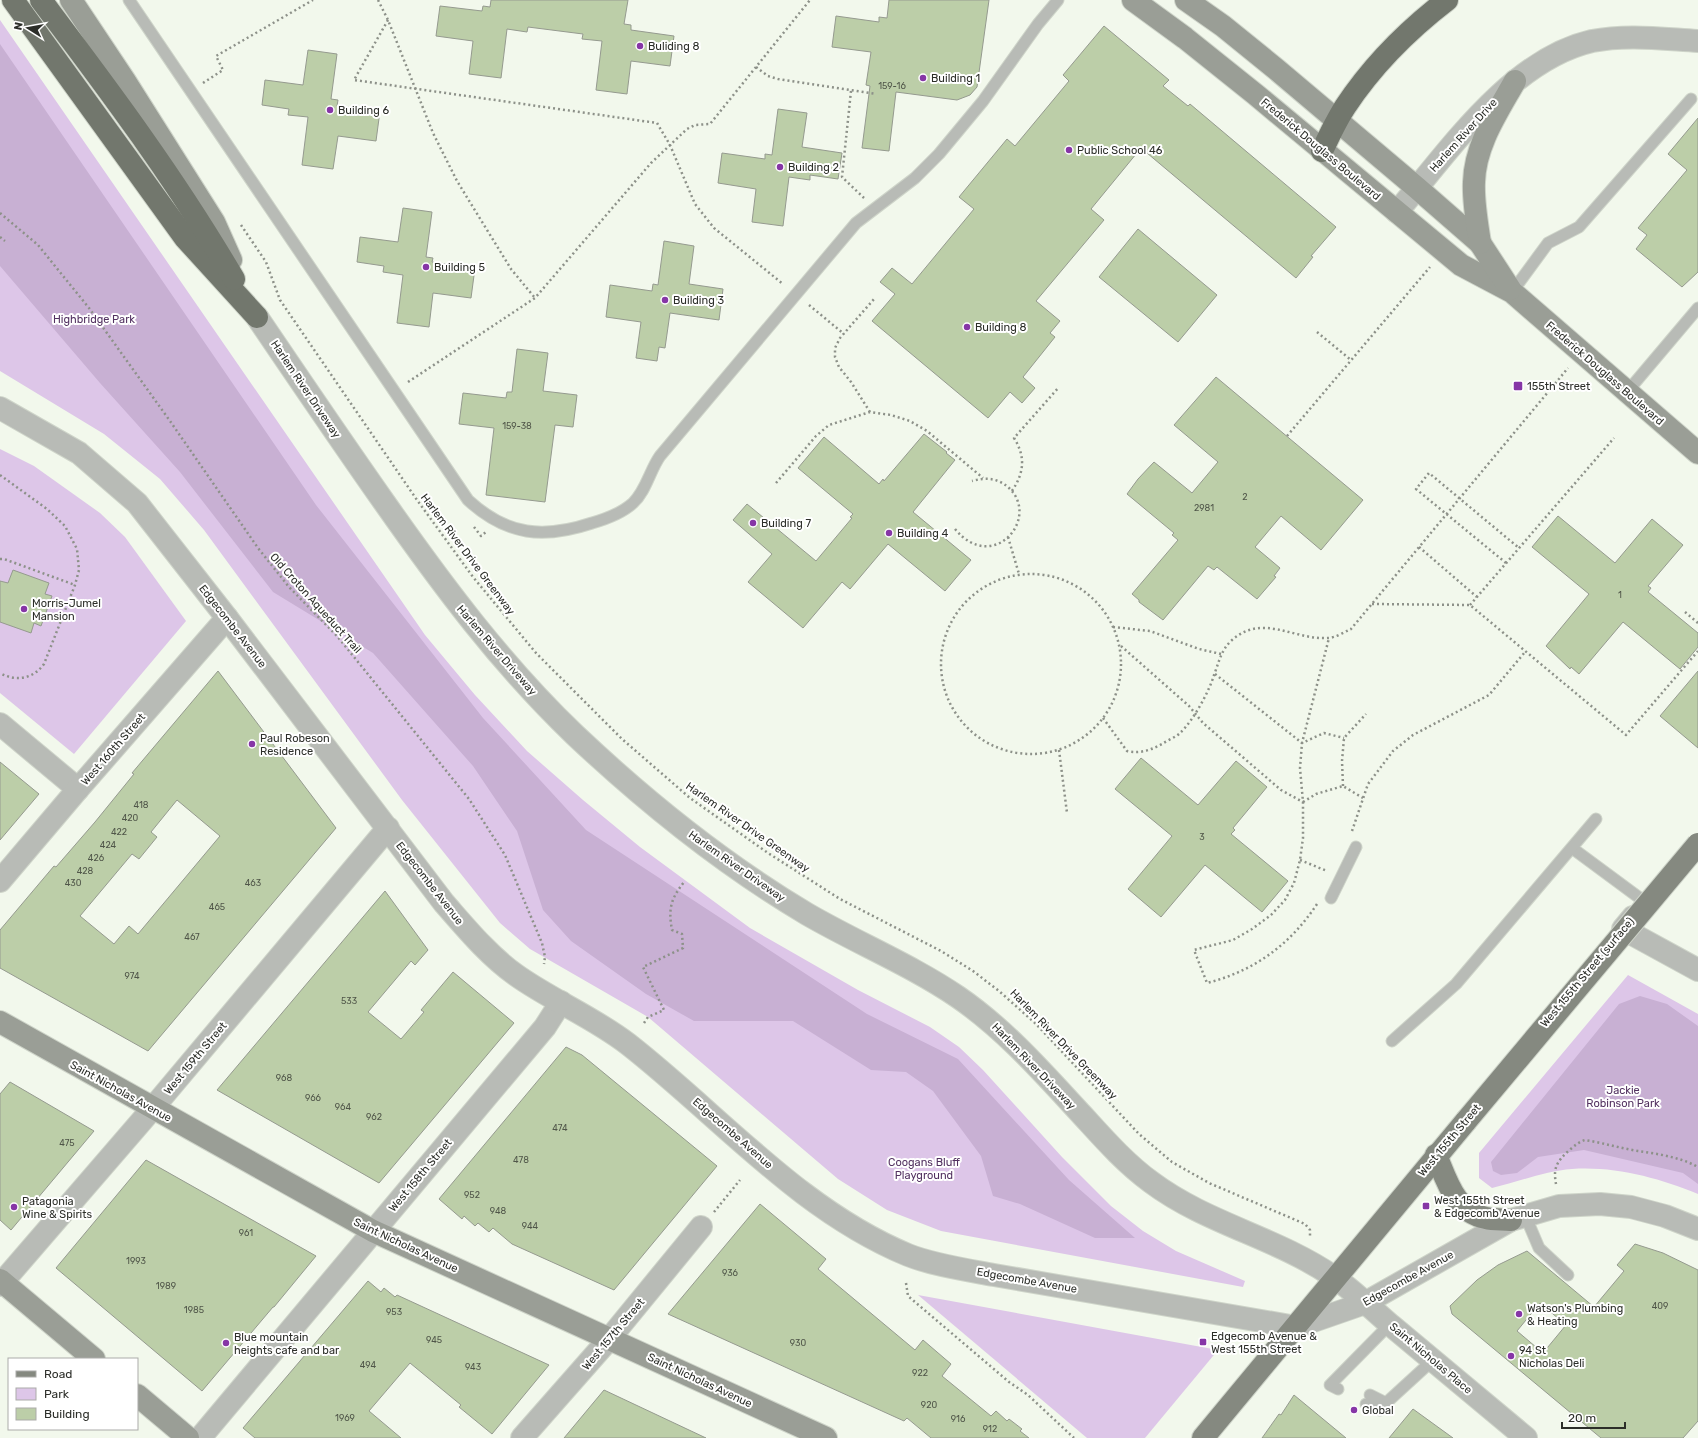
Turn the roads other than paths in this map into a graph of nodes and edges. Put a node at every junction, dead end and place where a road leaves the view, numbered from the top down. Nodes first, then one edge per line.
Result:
1 (13, 0) edge
2 (40, 0) edge
3 (71, 0) edge
4 (129, 0) edge
5 (1133, 0) edge
6 (1185, 0) edge
7 (1446, 0) edge
8 (1054, 1) edge
9 (1168, 26) junction
10 (1698, 41) edge
11 (1276, 69) junction
12 (1515, 81) junction
13 (1255, 94) junction
14 (1691, 99) dead end
15 (1337, 120) junction
16 (1322, 151) junction
17 (1417, 188) junction
18 (1397, 212) junction
19 (1480, 243) junction
20 (1512, 292) junction
21 (1698, 308) edge
22 (257, 318) junction
23 (1628, 392) junction
24 (0, 408) edge
25 (1698, 453) edge
26 (227, 618) junction
27 (0, 724) edge
28 (78, 789) junction
29 (1596, 819) dead end
30 (388, 828) junction
31 (1698, 840) edge
32 (1698, 844) edge
33 (1356, 847) dead end
34 (1572, 848) junction
35 (0, 881) edge
36 (1331, 898) dead end
37 (1645, 902) junction
38 (1624, 930) junction
39 (1698, 970) edge
40 (561, 1002) junction
41 (0, 1022) edge
42 (1392, 1041) dead end
43 (152, 1109) junction
44 (1471, 1113) junction
45 (1436, 1155) junction
46 (1518, 1218) junction
47 (701, 1227) road end
48 (1698, 1229) edge
49 (373, 1231) junction
50 (1568, 1275) dead end
51 (1336, 1278) junction
52 (1, 1283) edge
53 (1365, 1303) junction
54 (1390, 1324) junction
55 (1296, 1327) junction
56 (610, 1338) junction
57 (93, 1358) edge
58 (1433, 1360) junction
59 (1338, 1382) dead end
60 (138, 1396) edge
61 (1368, 1399) dead end
62 (188, 1438) edge
63 (200, 1438) edge
64 (522, 1438) edge
65 (826, 1438) edge
66 (1203, 1438) edge
67 (1526, 1438) edge

1 - 22 highway
2 - 22 highway
3 - 22 main road
4 - 8 lane
5 - 9 main road, Frederick Douglass Boulevard
6 - 9 main road
6 - 11 main road, Frederick Douglass Boulevard
7 - 15 highway
9 - 13 main road, Frederick Douglass Boulevard
10 - 12 street, Harlem River Drive
11 - 13 main road
11 - 15 main road, Frederick Douglass Boulevard
12 - 17 street, Harlem River Drive
12 - 19 main road
13 - 16 main road, Frederick Douglass Boulevard
14 - 20 lane
15 - 16 highway
15 - 17 main road, Frederick Douglass Boulevard
16 - 18 main road, Frederick Douglass Boulevard
17 - 18 street, Harlem River Drive
17 - 19 main road, Frederick Douglass Boulevard
18 - 20 main road, Frederick Douglass Boulevard
19 - 20 main road, Frederick Douglass Boulevard
20 - 23 main road, Frederick Douglass Boulevard
21 - 23 lane
22 - 51 street, Harlem River Driveway
23 - 25 main road, Frederick Douglass Boulevard
24 - 26 street, Edgecombe Avenue
26 - 28 street, West 160th Street
26 - 30 street, Edgecombe Avenue
27 - 28 street
28 - 35 street, West 160th Street
29 - 34 lane
30 - 40 street, Edgecombe Avenue
30 - 43 street, West 159th Street
31 - 37 street, West 155th Street (surface)
32 - 44 main road, West 155th Street, bridge
33 - 36 lane
34 - 37 lane
34 - 42 lane
37 - 38 street, West 155th Street (surface)
38 - 39 street
38 - 44 street, West 155th Street (surface)
40 - 49 street, West 158th Street
40 - 55 street, Edgecombe Avenue
41 - 43 main road, Saint Nicholas Avenue
43 - 49 main road, Saint Nicholas Avenue
43 - 52 street, West 159th Street
44 - 45 main road, West 155th Street
45 - 46 main road
45 - 51 main road, West 155th Street
46 - 48 street, Edgecombe Avenue
46 - 50 lane
46 - 53 street, Edgecombe Avenue
47 - 56 street, West 157th Street
49 - 56 main road, Saint Nicholas Avenue
49 - 63 street, West 158th Street
51 - 53 street, Saint Nicholas Place
51 - 55 main road, West 155th Street
52 - 57 main road
53 - 54 street, Saint Nicholas Place
53 - 55 street, Edgecombe Avenue
54 - 58 street, Saint Nicholas Place
54 - 59 lane
55 - 66 main road, West 155th Street
56 - 64 street, West 157th Street
56 - 65 main road, Saint Nicholas Avenue
58 - 61 lane
58 - 67 street, Saint Nicholas Place
60 - 62 main road

